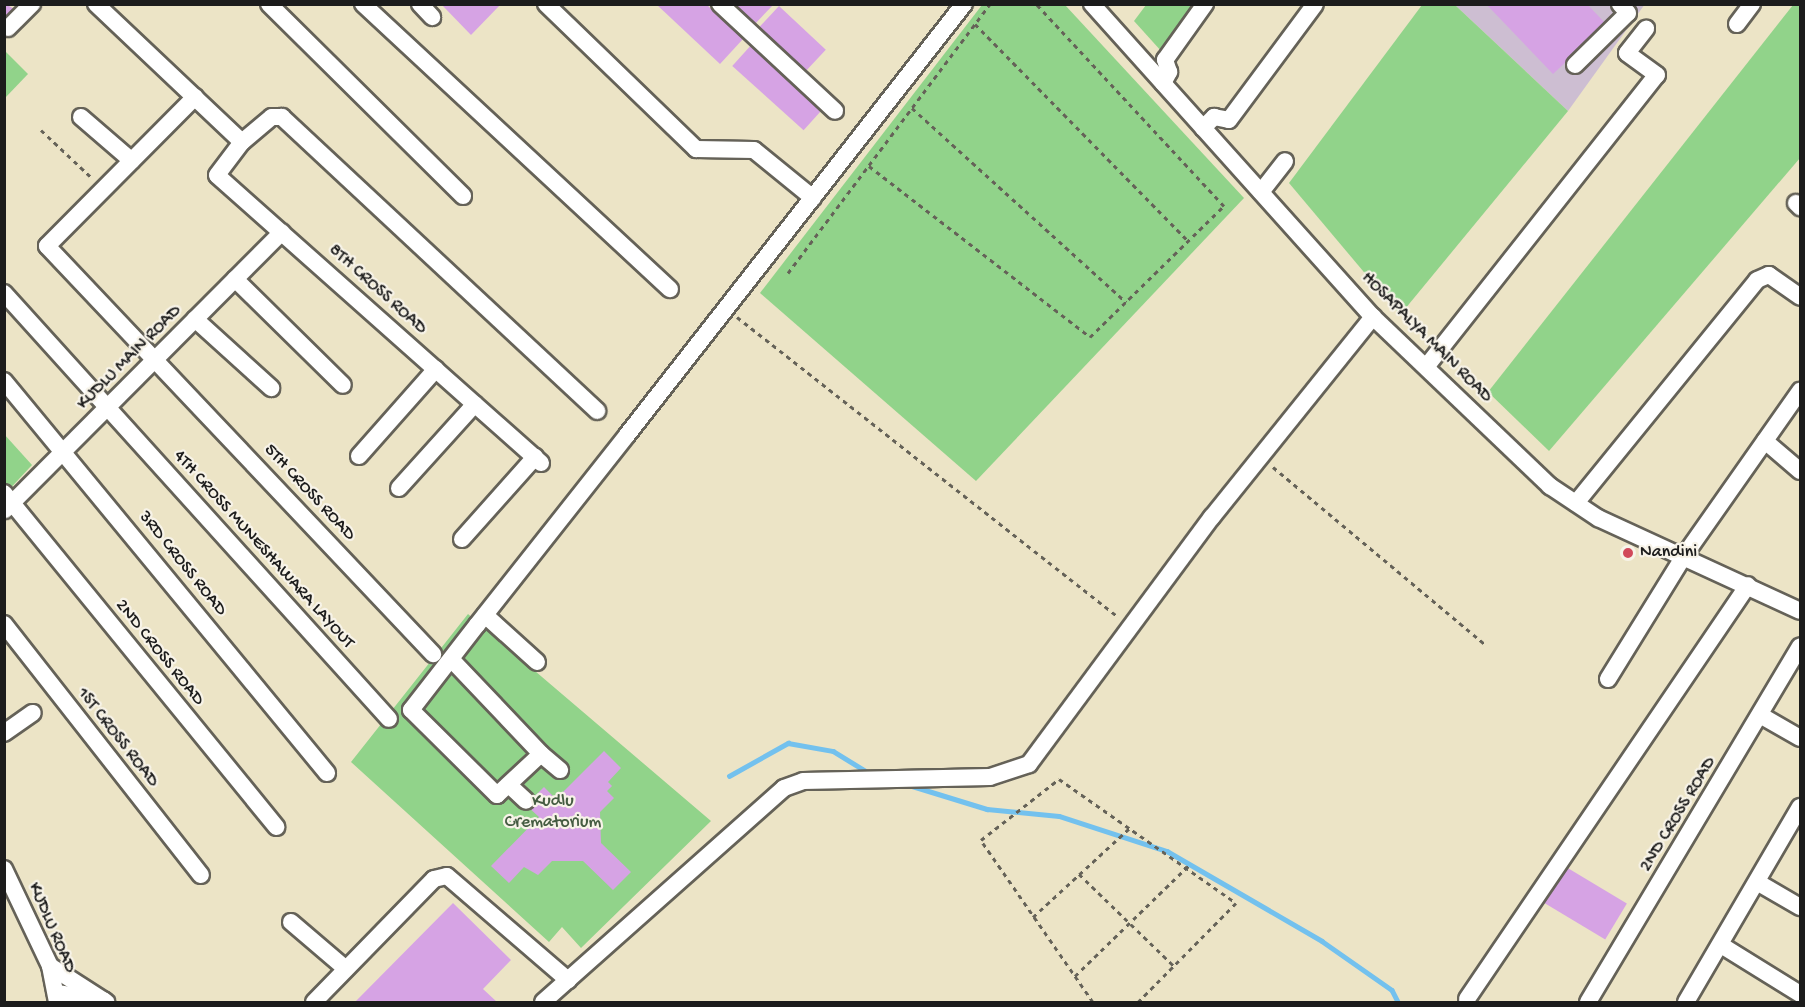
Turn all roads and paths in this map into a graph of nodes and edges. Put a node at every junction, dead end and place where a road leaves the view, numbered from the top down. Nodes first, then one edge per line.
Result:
1 (32, 4) edge
2 (96, 4) edge
3 (269, 4) edge
4 (363, 4) edge
5 (420, 4) edge
6 (546, 4) edge
7 (720, 4) edge
8 (964, 4) edge
9 (990, 4) edge
10 (1036, 4) edge
11 (1092, 4) edge
12 (1205, 4) edge
13 (1315, 4) edge
14 (1620, 4) edge
15 (1752, 4) edge
16 (432, 17) dead end
17 (975, 24) junction
18 (1737, 24) dead end
19 (8, 28) dead end
20 (1646, 29) dead end
21 (1575, 65) dead end
22 (1162, 82) junction
23 (195, 97) junction
24 (912, 108) junction
25 (834, 111) dead end
26 (81, 117) dead end
27 (1203, 128) junction
28 (41, 130) dead end
29 (242, 142) junction
30 (132, 161) junction
31 (1285, 161) dead end
32 (869, 166) junction
33 (103, 189) junction
34 (1260, 192) junction
35 (464, 196) dead end
36 (813, 198) junction
37 (282, 232) junction
38 (1188, 241) junction
39 (788, 273) dead end
40 (235, 279) junction
41 (670, 289) dead end
42 (4, 292) edge
43 (1800, 297) edge
44 (1126, 302) junction
45 (726, 309) junction
46 (1373, 316) junction
47 (195, 320) junction
48 (158, 357) junction
49 (1426, 367) junction
50 (436, 369) junction
51 (4, 381) edge
52 (343, 385) dead end
53 (271, 388) dead end
54 (1799, 395) edge
55 (475, 404) junction
56 (108, 408) junction
57 (597, 411) dead end
58 (1765, 441) junction
59 (65, 450) junction
60 (359, 456) dead end
61 (1260, 456) junction
62 (1800, 471) edge
63 (399, 488) dead end
64 (7, 502) edge
65 (1576, 503) junction
66 (462, 538) dead end
67 (1684, 556) junction
68 (1748, 585) junction
69 (1800, 610) edge
70 (481, 620) junction
71 (4, 624) edge
72 (1132, 628) junction
73 (1486, 645) dead end
74 (1800, 646) edge
75 (433, 654) dead end
76 (451, 659) junction
77 (537, 662) dead end
78 (1608, 679) dead end
79 (33, 713) dead end
80 (1760, 715) junction
81 (388, 719) dead end
82 (4, 733) edge
83 (1800, 738) edge
84 (541, 754) junction
85 (560, 770) dead end
86 (327, 773) dead end
87 (509, 784) junction
88 (526, 801) dead end
89 (1799, 814) edge
90 (276, 827) dead end
91 (1132, 827) junction
92 (1188, 866) junction
93 (4, 869) edge
94 (1079, 874) junction
95 (201, 875) dead end
96 (1757, 882) junction
97 (1800, 907) edge
98 (1033, 917) junction
99 (291, 922) dead end
100 (1129, 922) junction
101 (1721, 945) junction
102 (50, 966) junction
103 (1175, 967) junction
104 (346, 969) junction
105 (1075, 976) junction
106 (567, 980) junction
107 (1800, 994) edge
108 (57, 998) edge
109 (1467, 999) dead end
110 (104, 1001) edge
111 (314, 1002) edge
112 (545, 1002) edge
113 (1093, 1002) edge
114 (1138, 1002) edge
115 (1588, 1002) edge
116 (1686, 1002) edge

1 - 19 street
2 - 23 street
3 - 35 street
4 - 41 street
5 - 16 street
6 - 36 street
7 - 25 street
8 - 36 street
9 - 17 path
10 - 38 path
11 - 22 street, HOSAPALYA MAIN ROAD
12 - 22 street
13 - 27 street
14 - 21 street
15 - 18 street
17 - 24 path
17 - 38 path
20 - 49 street
22 - 27 street, HOSAPALYA MAIN ROAD
23 - 29 street
23 - 30 street
24 - 32 path
24 - 44 path
26 - 30 street
27 - 34 street, HOSAPALYA MAIN ROAD
28 - 33 path
29 - 37 street, 8TH CROSS ROAD
29 - 57 street
30 - 33 street
31 - 34 street
32 - 39 path
32 - 44 path
33 - 48 street, 5TH CROSS ROAD
34 - 46 street, HOSAPALYA MAIN ROAD
36 - 45 street
37 - 40 street, KUDLU MAIN ROAD
37 - 50 street, 8TH CROSS ROAD
38 - 44 path
40 - 47 street, KUDLU MAIN ROAD
40 - 52 street
42 - 56 street, 4TH CROSS MUNESHAWARA LAYOUT
43 - 65 street
45 - 70 street
45 - 72 path
46 - 49 street, HOSAPALYA MAIN ROAD
46 - 61 street
47 - 48 street, KUDLU MAIN ROAD
47 - 53 street
48 - 56 street, KUDLU MAIN ROAD
48 - 75 street, 5TH CROSS ROAD
49 - 65 street, HOSAPALYA MAIN ROAD
50 - 55 street, 8TH CROSS ROAD
50 - 60 street
51 - 59 street, 3RD CROSS ROAD
54 - 58 street
55 - 63 street
55 - 66 street, 8TH CROSS ROAD
56 - 59 street, KUDLU MAIN ROAD
56 - 81 street, 4TH CROSS MUNESHAWARA LAYOUT
58 - 62 street
58 - 67 street
59 - 64 street, KUDLU MAIN ROAD
59 - 86 street, 3RD CROSS ROAD
61 - 72 street
61 - 73 path
64 - 90 street, 2ND CROSS ROAD
65 - 67 street, HOSAPALYA MAIN ROAD
67 - 68 street, HOSAPALYA MAIN ROAD
67 - 78 street
68 - 69 street, HOSAPALYA MAIN ROAD
68 - 109 street
70 - 76 street
70 - 77 street
71 - 95 street, 1ST CROSS ROAD
72 - 106 street
74 - 80 street, 2ND CROSS ROAD
76 - 84 street
76 - 87 street
79 - 82 street
80 - 83 street
80 - 115 street, 2ND CROSS ROAD
84 - 85 street
84 - 87 street
87 - 88 street
89 - 96 street
91 - 92 path
91 - 94 path
91 - 98 path
92 - 100 path
92 - 103 path
93 - 102 street, KUDLU ROAD
94 - 98 path
94 - 100 path
96 - 97 street
96 - 101 street
98 - 105 path
99 - 104 street
100 - 103 path
100 - 105 path
101 - 107 street
101 - 116 street
102 - 108 street, KUDLU ROAD
102 - 110 street
103 - 114 path
104 - 106 street
104 - 111 street
105 - 113 path
106 - 112 street
108 - 110 street

